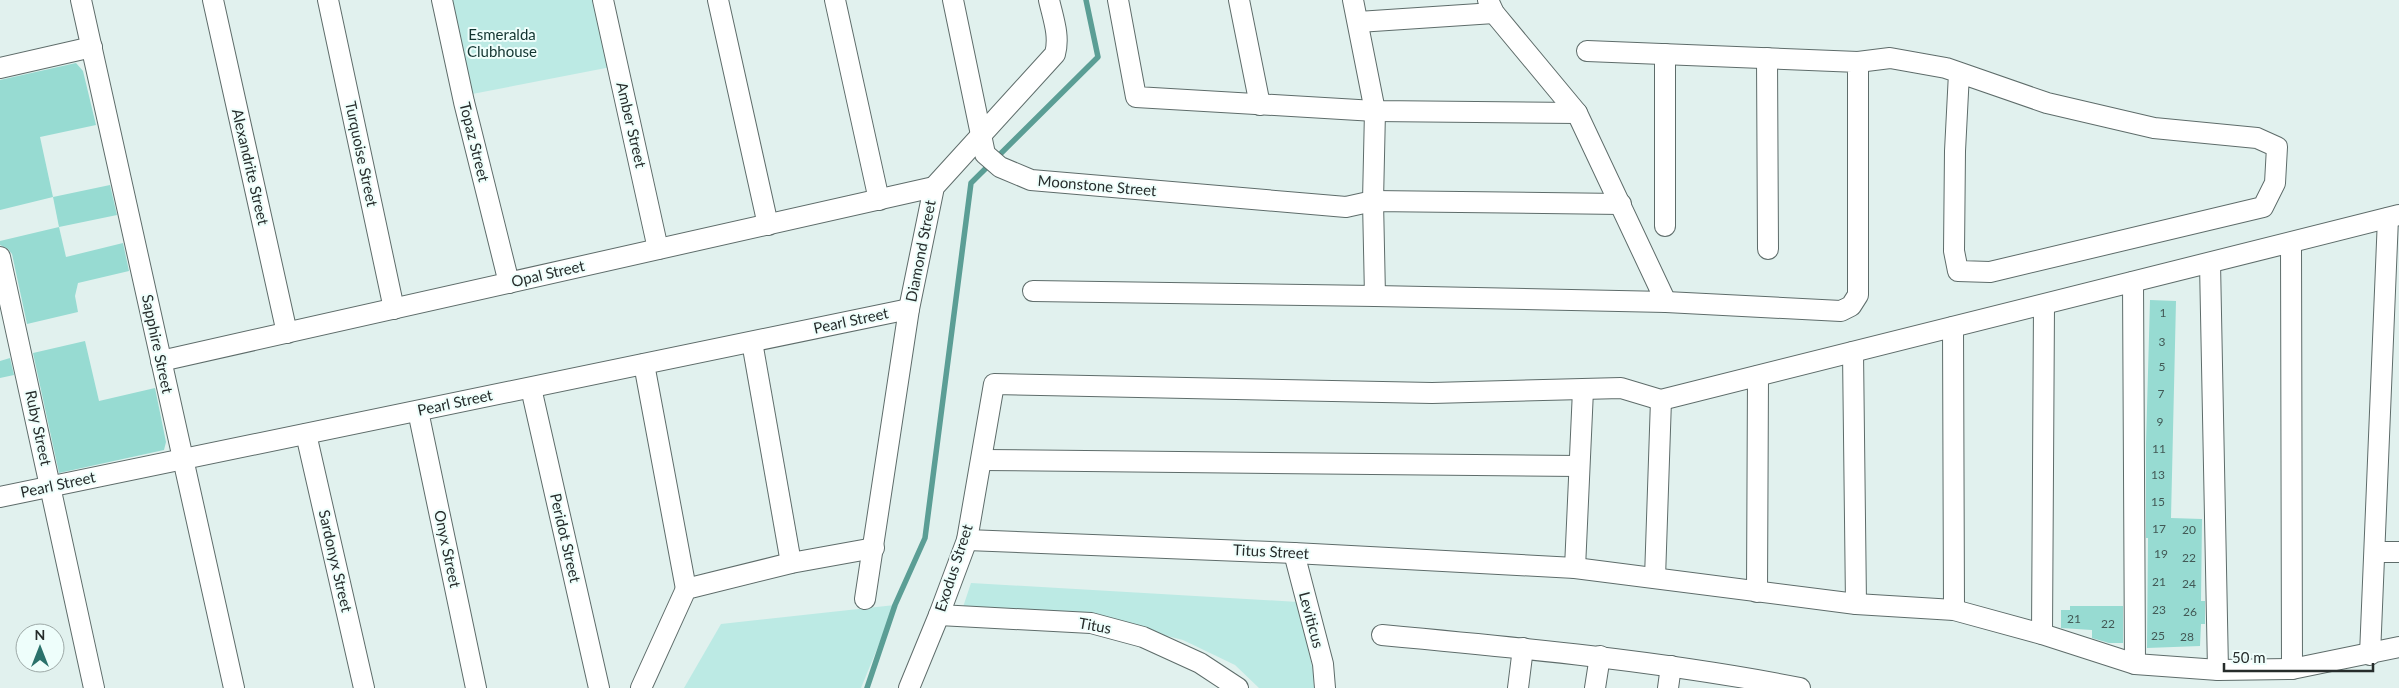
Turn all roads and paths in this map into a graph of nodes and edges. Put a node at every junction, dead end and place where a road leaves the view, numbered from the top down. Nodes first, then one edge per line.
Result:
1 (82, 0) edge
2 (213, 0) edge
3 (328, 0) edge
4 (442, 0) edge
5 (603, 0) edge
6 (718, 0) edge
7 (835, 0) edge
8 (953, 0) edge
9 (1049, 0) edge
10 (1118, 0) edge
11 (1239, 0) edge
12 (1354, 0) edge
13 (1491, 6) edge
14 (1358, 22) junction
15 (92, 47) junction
16 (1587, 51) dead end
17 (1665, 54) junction
18 (1767, 58) junction
19 (1858, 62) junction
20 (0, 68) edge
21 (1960, 73) junction
22 (1260, 105) junction
23 (1375, 112) junction
24 (1577, 113) junction
25 (981, 135) junction
26 (934, 187) junction
27 (878, 200) junction
28 (1373, 201) junction
29 (1621, 204) junction
30 (2394, 217) edge
31 (768, 225) junction
32 (1665, 226) dead end
33 (2290, 243) junction
34 (658, 249) junction
35 (1768, 249) dead end
36 (0, 257) edge
37 (2210, 263) junction
38 (2133, 282) junction
39 (509, 283) junction
40 (1033, 291) dead end
41 (1376, 296) junction
42 (2392, 299) edge
43 (1666, 302) junction
44 (2044, 304) junction
45 (394, 309) junction
46 (909, 309) junction
47 (1953, 327) junction
48 (287, 333) junction
49 (752, 342) junction
50 (1854, 352) junction
51 (161, 361) junction
52 (644, 364) junction
53 (1758, 376) junction
54 (531, 388) junction
55 (1583, 390) junction
56 (1661, 400) junction
57 (418, 411) junction
58 (306, 434) junction
59 (183, 460) junction
60 (982, 460) junction
61 (1579, 466) junction
62 (50, 487) junction
63 (0, 497) edge
64 (967, 540) junction
65 (874, 548) junction
66 (2375, 552) junction
67 (2399, 552) edge
68 (1294, 553) junction
69 (791, 562) junction
70 (1575, 568) junction
71 (1655, 578) junction
72 (686, 589) junction
73 (1757, 592) junction
74 (865, 599) dead end
75 (1856, 604) junction
76 (1954, 610) junction
77 (939, 615) junction
78 (2042, 634) junction
79 (1382, 635) dead end
80 (2399, 647) edge
81 (1523, 648) junction
82 (2370, 655) junction
83 (1600, 656) junction
84 (2135, 664) junction
85 (1671, 666) junction
86 (2292, 669) junction
87 (2218, 670) junction
88 (1744, 683) edge
89 (94, 688) edge
90 (234, 688) edge
91 (364, 688) edge
92 (476, 688) edge
93 (599, 688) edge
94 (641, 688) edge
95 (909, 688) edge
96 (1238, 688) edge
97 (1325, 688) edge
98 (1518, 688) edge
99 (1595, 688) edge
100 (1668, 688) edge
101 (1800, 688) edge

1 - 15 street, Sapphire Street
2 - 48 street, Alexandrite Street
3 - 45 street, Turquoise Street
4 - 39 street, Topaz Street
5 - 34 street, Amber Street
6 - 31 street
7 - 27 street
8 - 25 street, Moonstone Street
9 - 25 street, Diamond Street
10 - 22 street
11 - 22 street
12 - 14 street
13 - 14 street
13 - 24 street
14 - 23 street
15 - 20 street
15 - 51 street, Sapphire Street
16 - 17 street
17 - 18 street
17 - 32 street
18 - 19 street
18 - 35 street
19 - 21 street
19 - 43 street
21 - 21 street
22 - 23 street
23 - 24 street
23 - 28 street
24 - 29 street
25 - 26 street, Diamond Street
25 - 28 street, Moonstone Street
26 - 27 street, Opal Street
26 - 46 street, Diamond Street
27 - 31 street, Opal Street
28 - 29 street, Moonstone Street
28 - 41 street
29 - 43 street
30 - 33 street
30 - 42 street
31 - 34 street, Opal Street
33 - 37 street
33 - 86 street
34 - 39 street, Opal Street
36 - 62 street, Ruby Street
37 - 38 street
37 - 87 street
38 - 44 street
38 - 84 street
39 - 45 street, Opal Street
40 - 41 street
41 - 43 street
42 - 66 street
44 - 47 street
44 - 78 street
45 - 48 street, Opal Street
46 - 49 street, Pearl Street
46 - 65 street, Diamond Street
47 - 50 street
47 - 76 street
48 - 51 street, Opal Street
49 - 52 street, Pearl Street
49 - 69 street
50 - 53 street
50 - 75 street
51 - 59 street, Sapphire Street
52 - 54 street, Pearl Street
52 - 72 street
53 - 56 street
53 - 73 street
54 - 57 street, Pearl Street
54 - 93 street, Peridot Street
55 - 56 street
55 - 60 street, Exodus Street
55 - 61 street
56 - 71 street
57 - 58 street, Pearl Street
57 - 92 street, Onyx Street
58 - 59 street, Pearl Street
58 - 91 street, Sardonyx Street
59 - 62 street, Pearl Street
59 - 90 street, Sapphire Street
60 - 61 street
60 - 64 street, Exodus Street
61 - 70 street
62 - 63 street, Pearl Street
62 - 89 street, Ruby Street
64 - 68 street, Titus Street
64 - 77 street, Exodus Street
65 - 69 street
65 - 74 street, Diamond Street
66 - 67 street
66 - 82 street
68 - 70 street, Titus Street
68 - 97 street, Leviticus
69 - 72 street
70 - 71 street, Titus Street
71 - 73 street, Titus Street
72 - 94 street
73 - 75 street, Titus Street
75 - 76 street, Titus Street
76 - 78 street, Titus Street
77 - 95 street, Exodus Street
77 - 96 street, Titus
78 - 84 street, Titus Street
79 - 81 street
80 - 82 street, Titus Street
81 - 83 street
81 - 98 street
82 - 86 street, Titus Street
83 - 85 street
83 - 99 street
84 - 87 street, Titus Street
85 - 88 street
85 - 100 street
86 - 87 street, Titus Street
88 - 101 street

